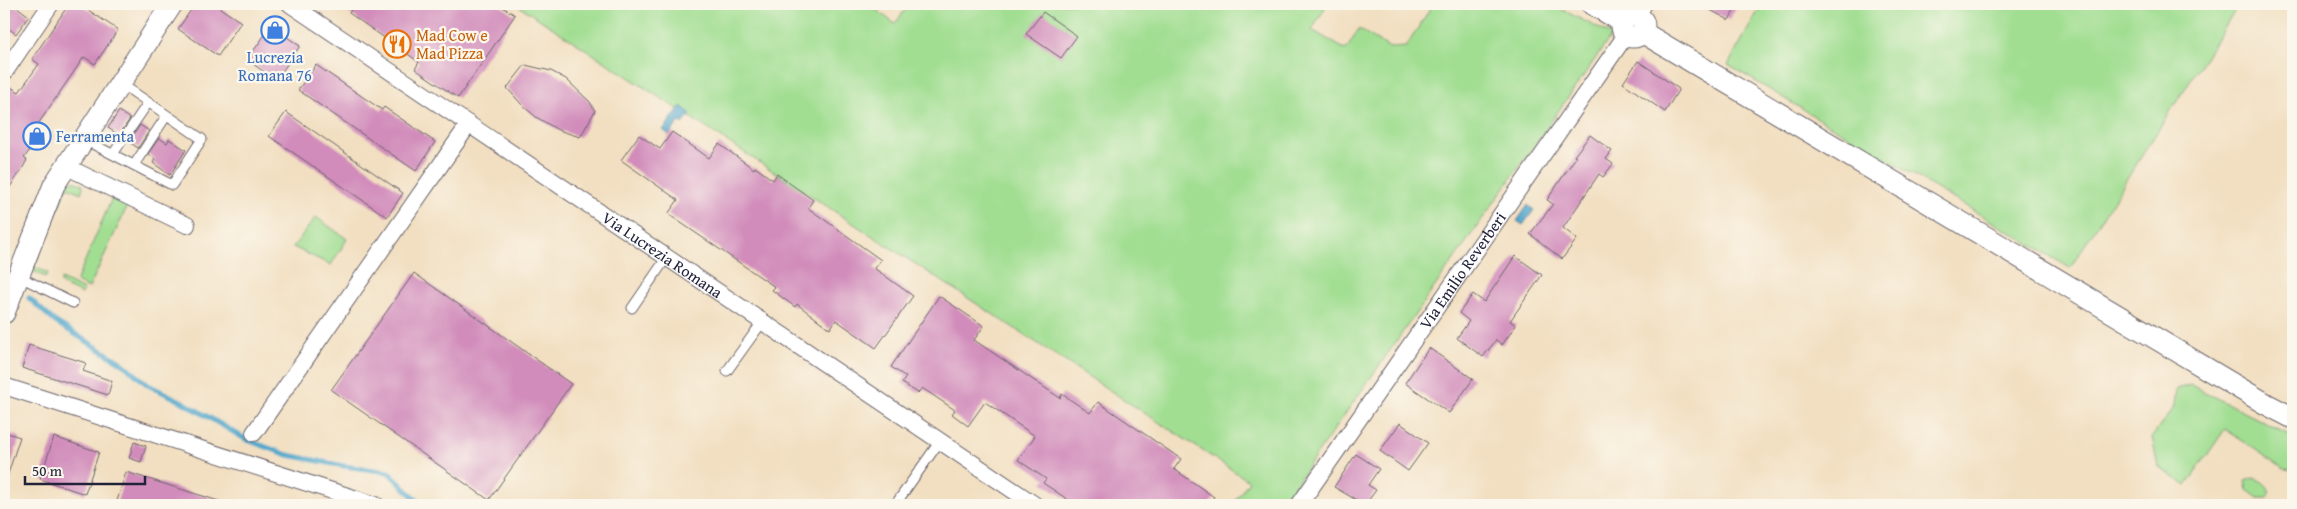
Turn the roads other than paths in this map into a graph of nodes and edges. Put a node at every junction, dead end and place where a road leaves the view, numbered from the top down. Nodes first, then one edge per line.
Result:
1 (51, 4) edge
2 (172, 4) edge
3 (290, 4) edge
4 (1592, 4) edge
5 (1634, 22) edge
6 (4, 73) edge
7 (120, 83) junction
8 (148, 103) junction
9 (167, 115) junction
10 (469, 124) junction
11 (83, 139) junction
12 (113, 154) junction
13 (134, 165) junction
14 (65, 166) junction
15 (187, 225) dead end
16 (667, 257) junction
17 (16, 281) junction
18 (73, 302) dead end
19 (632, 308) dead end
20 (4, 313) edge
21 (762, 321) junction
22 (727, 371) dead end
23 (4, 386) edge
24 (2293, 418) edge
25 (254, 433) dead end
26 (940, 441) junction
27 (346, 500) edge
28 (376, 505) edge
29 (895, 505) edge
30 (1035, 505) edge
31 (1299, 505) edge

1 - 6 street
2 - 7 street
3 - 10 street, Via Lucrezia Romana
4 - 5 street
5 - 24 street
5 - 31 street, Via Emilio Reverberi
7 - 8 lane
7 - 11 street
8 - 9 lane
8 - 12 lane
9 - 13 lane
9 - 13 lane
10 - 16 street, Via Lucrezia Romana
10 - 25 street
11 - 12 lane
11 - 14 street
12 - 13 lane
14 - 15 street
14 - 17 street
16 - 19 lane
16 - 21 street, Via Lucrezia Romana
17 - 18 lane
17 - 20 street
21 - 22 lane
21 - 26 street, Via Lucrezia Romana
23 - 27 street
26 - 29 lane
26 - 30 street, Via Lucrezia Romana
27 - 28 street

